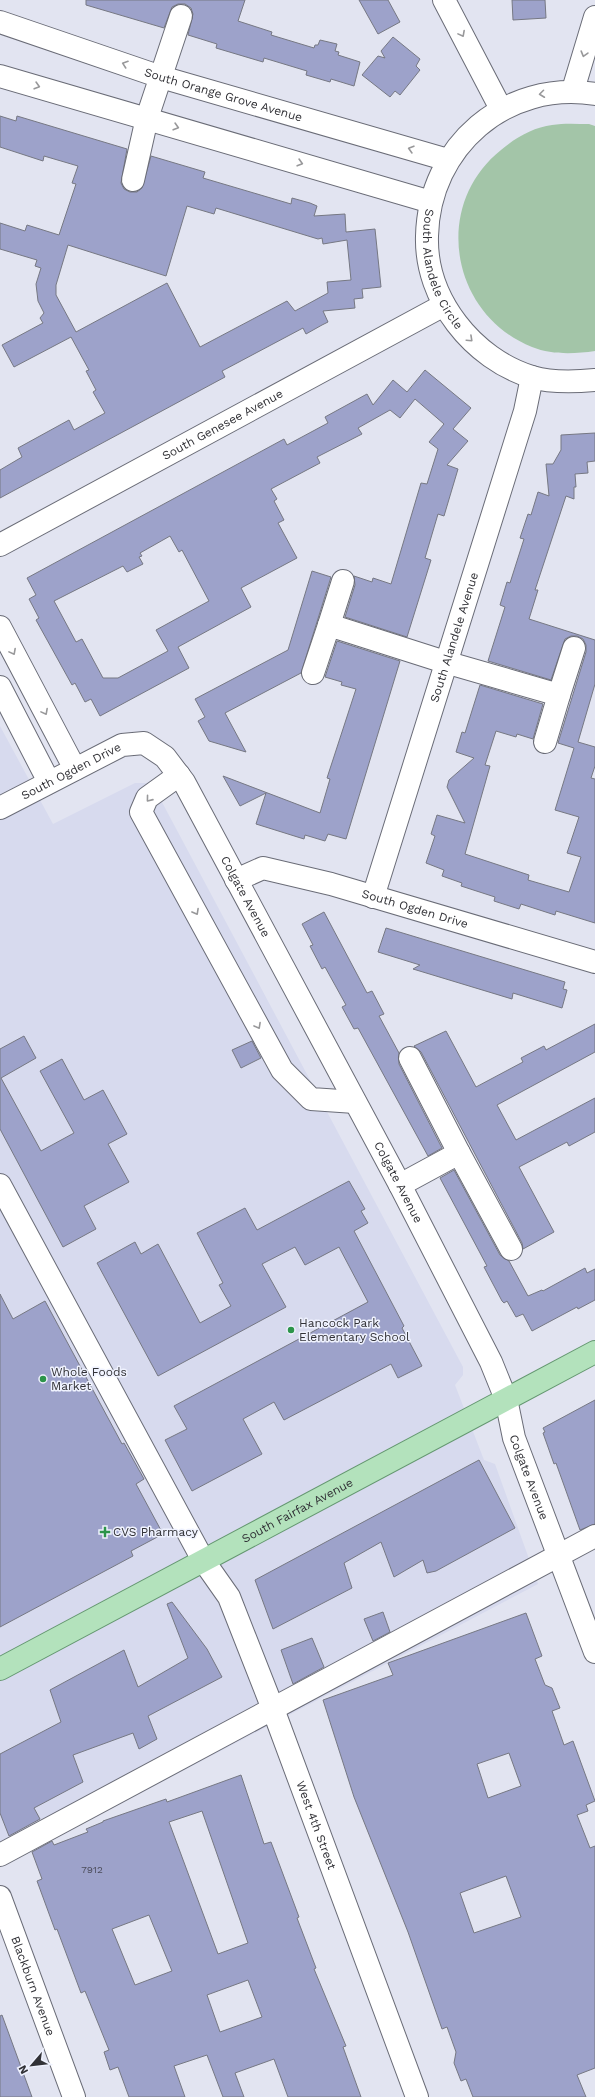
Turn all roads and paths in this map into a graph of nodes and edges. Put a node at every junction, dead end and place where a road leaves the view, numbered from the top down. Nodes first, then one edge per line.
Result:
1 (444, 0) edge
2 (181, 16) dead end
3 (595, 17) edge
4 (0, 22) edge
5 (0, 76) edge
6 (160, 76) junction
7 (573, 90) junction
8 (595, 94) edge
9 (501, 109) junction
10 (147, 118) junction
11 (448, 160) junction
12 (133, 180) dead end
13 (431, 202) junction
14 (444, 305) junction
15 (532, 377) junction
16 (595, 380) edge
17 (0, 545) edge
18 (343, 581) dead end
19 (329, 625) junction
20 (0, 626) edge
21 (574, 648) dead end
22 (445, 662) junction
23 (313, 673) dead end
24 (0, 687) edge
25 (559, 695) junction
26 (545, 742) dead end
27 (144, 743) joint
28 (75, 769) junction
29 (178, 774) junction
30 (49, 782) junction
31 (0, 808) edge
32 (236, 880) junction
33 (373, 897) junction
34 (595, 962) edge
35 (410, 1058) dead end
36 (355, 1102) junction
37 (459, 1153) junction
38 (0, 1185) edge
39 (400, 1185) junction
40 (511, 1249) dead end
41 (595, 1352) edge
42 (506, 1399) junction
43 (595, 1536) edge
44 (559, 1556) junction
45 (203, 1560) junction
46 (595, 1652) edge
47 (0, 1669) edge
48 (273, 1709) junction
49 (0, 1855) edge
50 (0, 1897) edge
51 (74, 2097) edge
52 (417, 2097) edge

1 -> 9 street
2 - 6 street
3 -> 7 street
6 -> 4 street, South Orange Grove Avenue
5 -> 10 street
6 - 10 street
11 -> 6 street, South Orange Grove Avenue
7 - 8 street, South Alandele Circle
7 -> 9 street, South Alandele Circle
9 - 11 street, South Alandele Circle
10 - 12 street
10 -> 13 street
11 - 13 street, South Alandele Circle
13 - 14 street, South Alandele Circle
14 -> 15 street, South Alandele Circle
14 - 17 street, South Genesee Avenue
15 - 16 street, South Alandele Circle
15 - 22 street, South Alandele Avenue
18 - 19 street
19 - 22 street
19 - 23 street
20 -> 28 street
21 - 25 street
22 - 25 street
22 - 33 street, South Alandele Avenue
24 - 30 street
25 - 26 street
27 - 28 street, South Ogden Drive
27 - 29 street, Colgate Avenue
28 - 30 street, South Ogden Drive
29 - 32 street, Colgate Avenue
29 -> 36 street
30 - 31 street, South Ogden Drive
32 - 33 street, South Ogden Drive
32 - 36 street, Colgate Avenue
33 - 34 street, South Ogden Drive
35 - 37 street
36 - 39 street, Colgate Avenue
37 - 39 street
37 - 40 street
38 - 45 street, West 4th Street
39 - 42 street, Colgate Avenue
41 - 42 main road, South Fairfax Avenue
42 - 44 street, Colgate Avenue
42 - 45 main road, South Fairfax Avenue
43 - 44 street
44 - 46 street, Colgate Avenue
44 - 48 street
45 - 47 main road, South Fairfax Avenue
45 - 48 street, West 4th Street
48 - 49 street
48 - 52 street, West 4th Street
50 - 51 street, Blackburn Avenue

